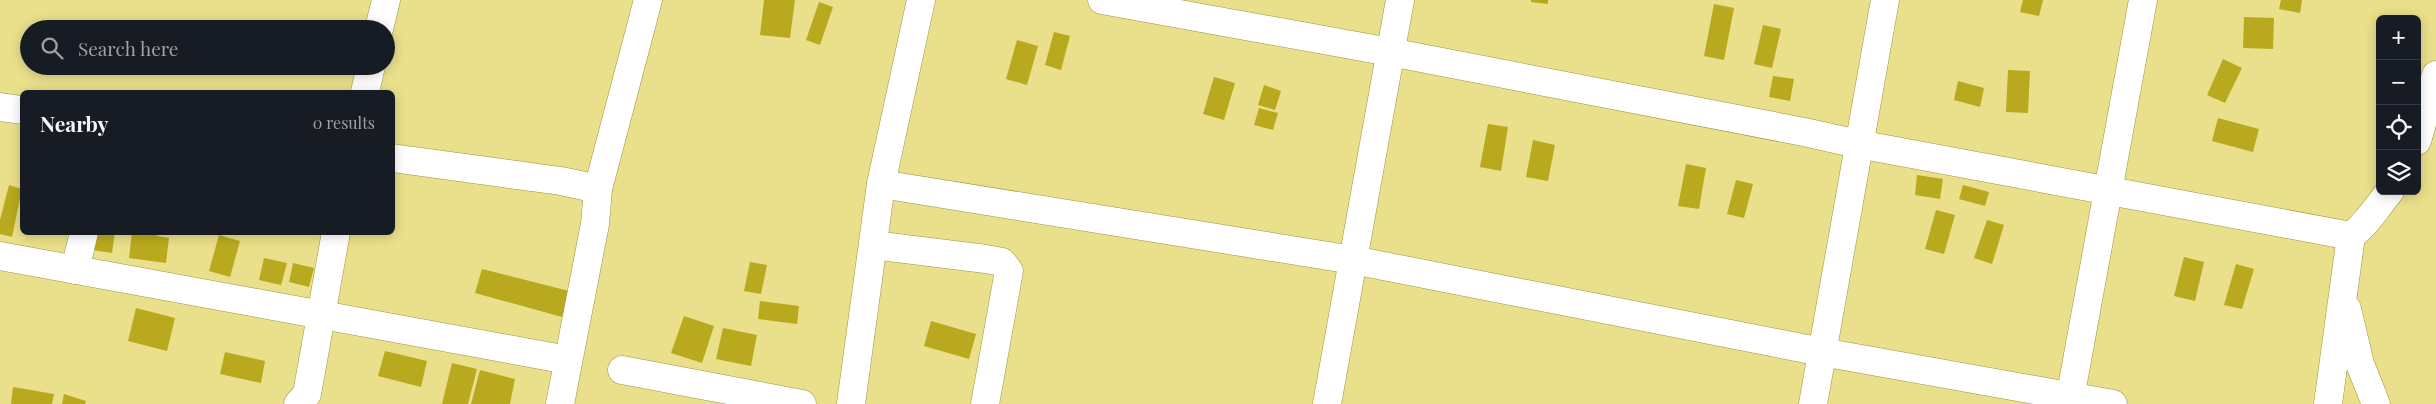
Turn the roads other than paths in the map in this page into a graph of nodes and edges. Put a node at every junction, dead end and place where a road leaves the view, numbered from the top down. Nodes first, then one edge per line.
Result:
1 (386, 0) edge
2 (648, 0) edge
3 (921, 0) edge
4 (1102, 0) edge
5 (1400, 0) edge
6 (1885, 0) edge
7 (2143, 0) edge
8 (381, 20) edge
9 (1390, 52) junction
10 (2436, 74) edge
11 (369, 75) edge
12 (365, 90) edge
13 (0, 107) edge
14 (20, 110) edge
15 (2421, 127) edge
16 (1858, 144) junction
17 (395, 158) edge
18 (881, 184) junction
19 (598, 189) junction
20 (2109, 190) junction
21 (2387, 195) edge
22 (83, 235) edge
23 (335, 235) edge
24 (2351, 236) junction
25 (872, 245) junction
26 (0, 256) edge
27 (1353, 260) junction
28 (75, 270) junction
29 (2344, 295) junction
30 (320, 314) junction
31 (1822, 352) junction
32 (568, 360) junction
33 (622, 370) dead end
34 (2070, 401) edge
35 (298, 404) edge
36 (560, 404) edge
37 (802, 404) edge
38 (850, 404) edge
39 (985, 404) edge
40 (1327, 404) edge
41 (1813, 404) edge
42 (2113, 404) edge
43 (2328, 404) edge
44 (2376, 404) edge

1 - 8 street
2 - 19 street
3 - 18 street
4 - 9 street
5 - 9 street
6 - 16 street
7 - 20 street
9 - 16 street
9 - 27 street
10 - 15 street
11 - 12 street
13 - 14 street
16 - 20 street
16 - 31 street
17 - 19 street
18 - 25 street
18 - 27 street
19 - 32 street
20 - 24 street
20 - 34 street
21 - 24 street
22 - 28 street
23 - 30 street
24 - 29 street
25 - 38 street
25 - 39 street
26 - 28 street
27 - 31 street
27 - 40 street
28 - 30 street
29 - 43 street
29 - 44 street
30 - 32 street
30 - 35 street
31 - 34 street
31 - 41 street
32 - 36 street
33 - 37 street
34 - 42 street

